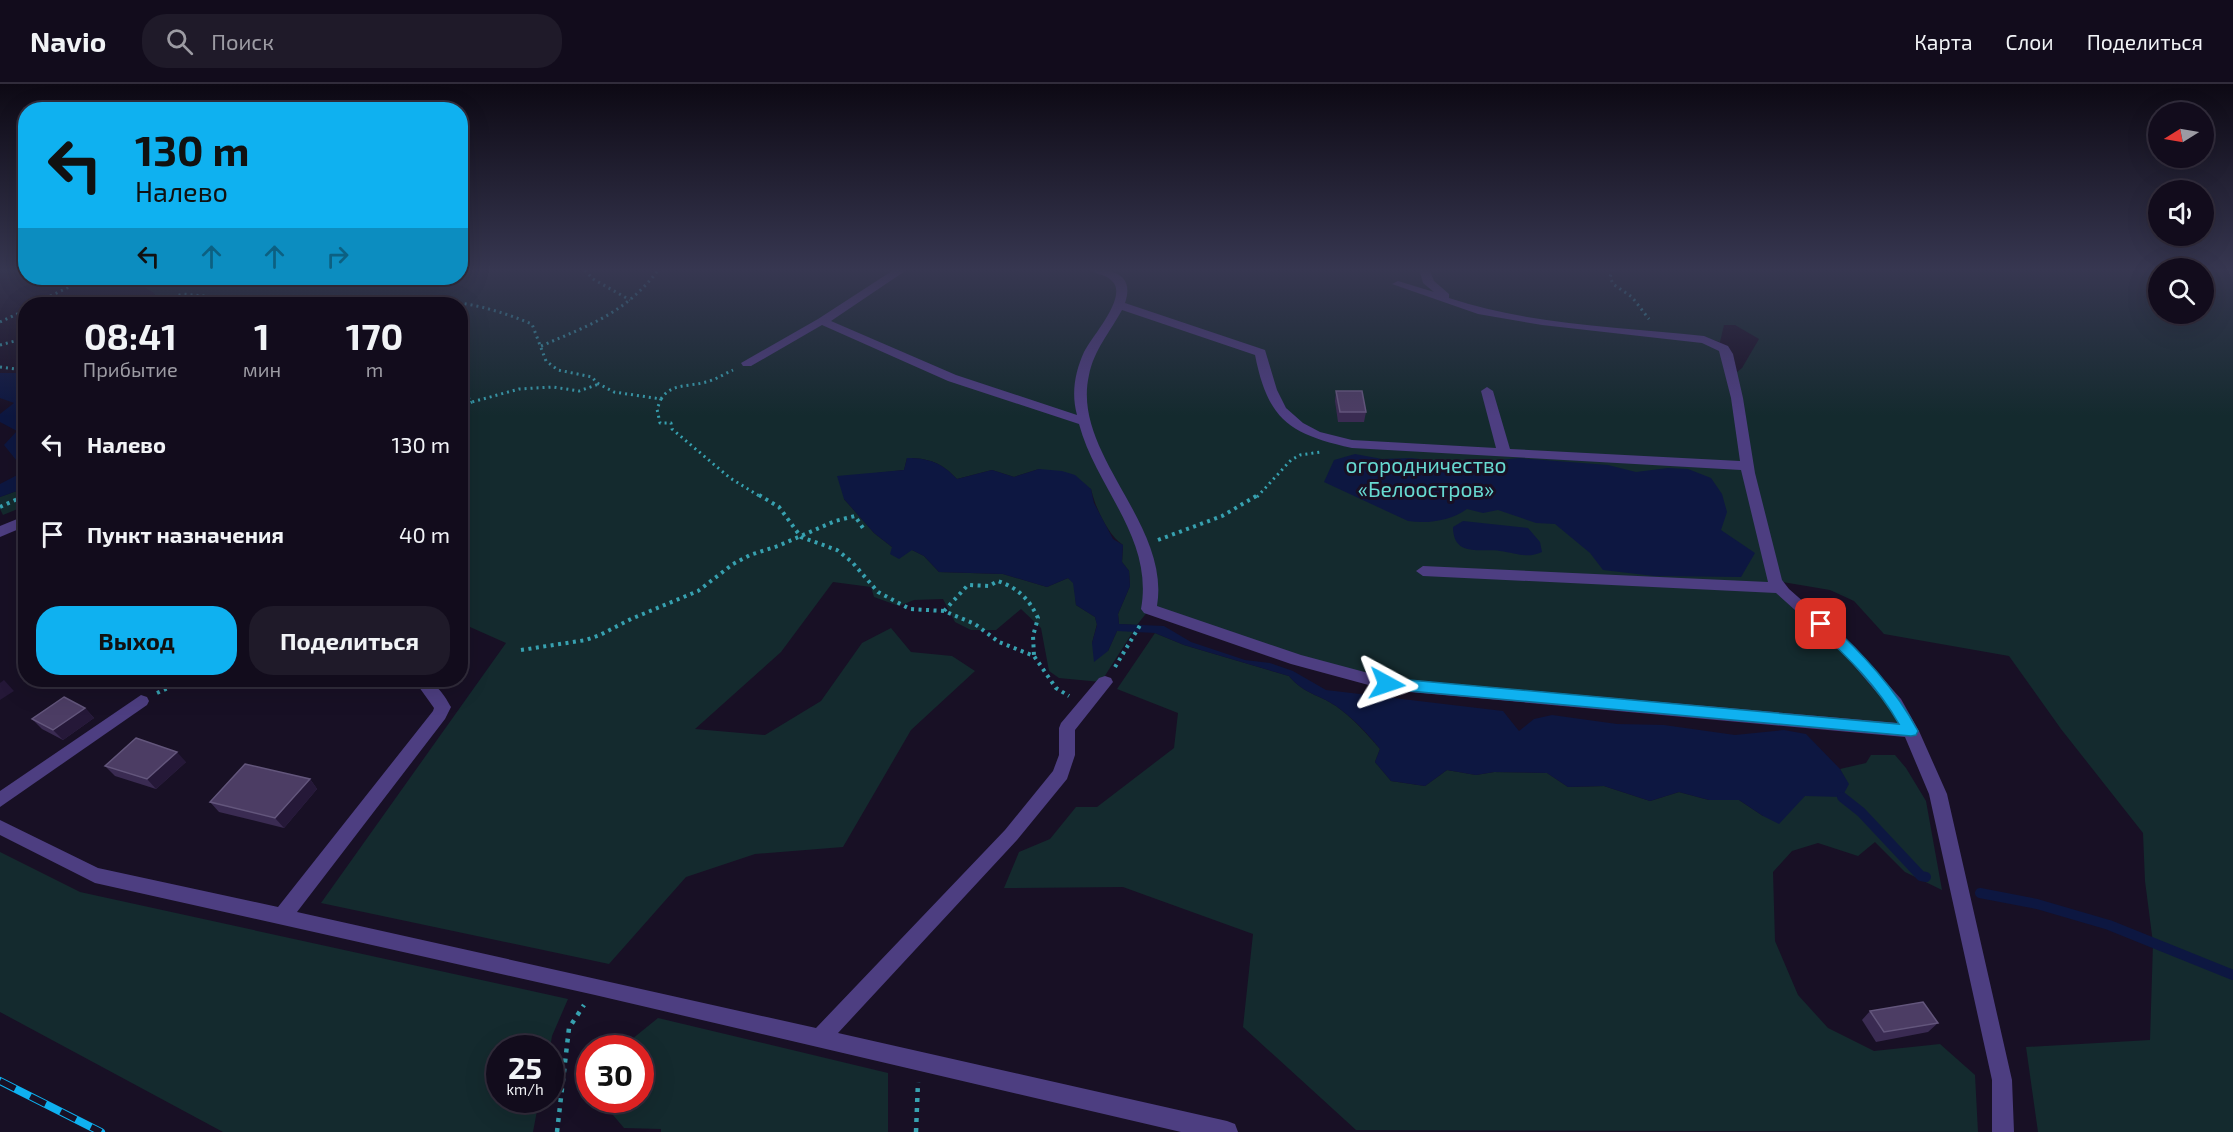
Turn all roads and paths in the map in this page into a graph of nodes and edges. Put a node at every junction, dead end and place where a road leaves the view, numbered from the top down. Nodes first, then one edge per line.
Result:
1 (514, 318) edge
2 (604, 318) edge
3 (827, 318) edge
4 (1112, 318) edge
5 (1158, 318) edge
6 (1518, 318) edge
7 (1647, 318) edge
8 (822, 321) junction
9 (1664, 335) junction
10 (18, 340) edge
11 (0, 345) edge
12 (541, 346) junction
13 (747, 363) joint
14 (0, 367) edge
15 (18, 370) edge
16 (598, 384) junction
17 (1487, 391) dead end
18 (468, 398) edge
19 (661, 399) junction
20 (472, 402) junction
21 (468, 404) edge
22 (1085, 422) junction
23 (1342, 441) junction
24 (1504, 452) junction
25 (1747, 466) junction
26 (18, 499) edge
27 (0, 507) edge
28 (18, 524) edge
29 (865, 531) dead end
30 (0, 532) edge
31 (801, 537) junction
32 (1143, 547) junction
33 (1423, 572) dead end
34 (1780, 588) junction
35 (944, 611) junction
36 (1142, 622) dead end
37 (521, 650) dead end
38 (1034, 656) junction
39 (1105, 682) joint
40 (171, 687) edge
41 (427, 687) dead end
42 (141, 702) joint
43 (1085, 707) junction
44 (1911, 731) junction
45 (0, 801) edge
46 (0, 827) edge
47 (282, 917) junction
48 (595, 986) junction
49 (820, 1038) junction
50 (919, 1060) junction
51 (557, 1132) edge
52 (916, 1132) edge
53 (1227, 1132) edge
54 (2003, 1132) edge

1 - 12 path
2 - 12 path
3 - 8 street
4 - 22 street
5 - 23 street
6 - 9 street
7 - 9 path
8 - 13 street
8 - 22 street
9 - 25 street
10 - 11 path
12 - 16 path
13 - 19 path
14 - 15 path
16 - 19 path
16 - 20 path
17 - 24 street
18 - 20 path
19 - 31 path
20 - 21 path
22 - 32 street
23 - 24 street
23 - 32 path
24 - 25 street
25 - 34 street
26 - 27 path
28 - 30 street
29 - 31 path
31 - 35 path
31 - 37 path
32 - 44 street
33 - 34 street
34 - 44 street
35 - 38 path
35 - 38 path
36 - 39 path
38 - 43 path
39 - 43 street
40 - 42 path
41 - 47 street
42 - 45 street
43 - 49 street
44 - 54 street
46 - 47 street
47 - 48 street
48 - 49 street
48 - 51 path
49 - 50 street
50 - 52 path
50 - 53 street

